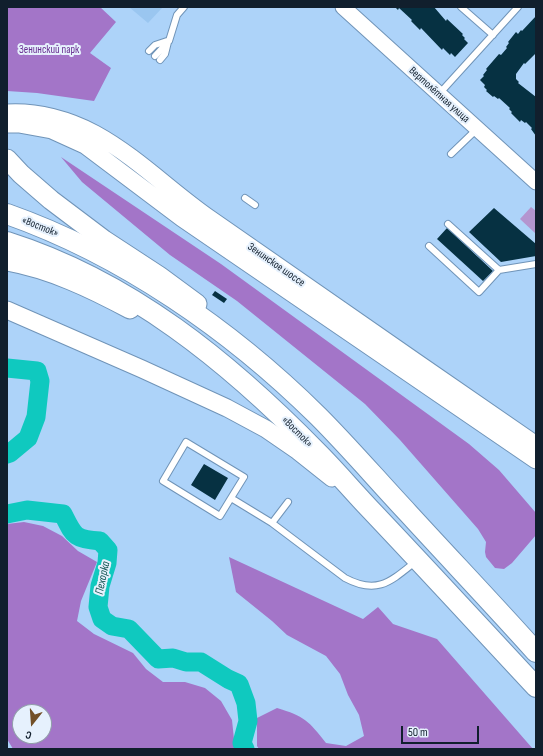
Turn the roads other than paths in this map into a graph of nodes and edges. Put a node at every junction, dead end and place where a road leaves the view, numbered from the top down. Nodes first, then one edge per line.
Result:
1 (184, 7) edge
2 (461, 7) edge
3 (518, 7) edge
4 (345, 8) edge
5 (493, 35) junction
6 (169, 41) junction
7 (149, 51) dead end
8 (158, 58) dead end
9 (439, 94) junction
10 (7, 113) edge
11 (7, 124) edge
12 (477, 129) junction
13 (451, 154) dead end
14 (7, 159) edge
15 (536, 182) edge
16 (245, 198) dead end
17 (255, 205) dead end
18 (7, 214) edge
19 (448, 224) dead end
20 (7, 242) edge
21 (429, 246) dead end
22 (7, 261) edge
23 (536, 264) edge
24 (499, 270) junction
25 (7, 310) edge
26 (234, 374) junction
27 (318, 416) junction
28 (536, 445) edge
29 (536, 460) edge
30 (231, 498) junction
31 (288, 502) dead end
32 (366, 505) junction
33 (272, 523) junction
34 (418, 560) junction
35 (536, 652) edge
36 (536, 687) edge

1 - 6 lane
2 - 5 lane
3 - 5 lane
4 - 9 street, Вертолётная улица
5 - 9 lane
6 - 7 lane
6 - 8 lane
9 - 12 street, Вертолётная улица
10 - 28 main road, Зенинское шоссе
11 - 29 main road
12 - 13 lane
12 - 15 street, Вертолётная улица
14 - 27 main road
16 - 17 lane
18 - 27 highway, «Восток»
19 - 24 lane
20 - 26 highway, «Восток»
21 - 24 lane
22 - 26 main road
23 - 24 lane
25 - 32 main road
26 - 32 highway, «Восток»
27 - 35 highway, «Восток»
30 - 30 lane
30 - 33 lane
31 - 33 lane
32 - 34 highway, «Восток»
33 - 34 lane
34 - 36 highway, «Восток»

